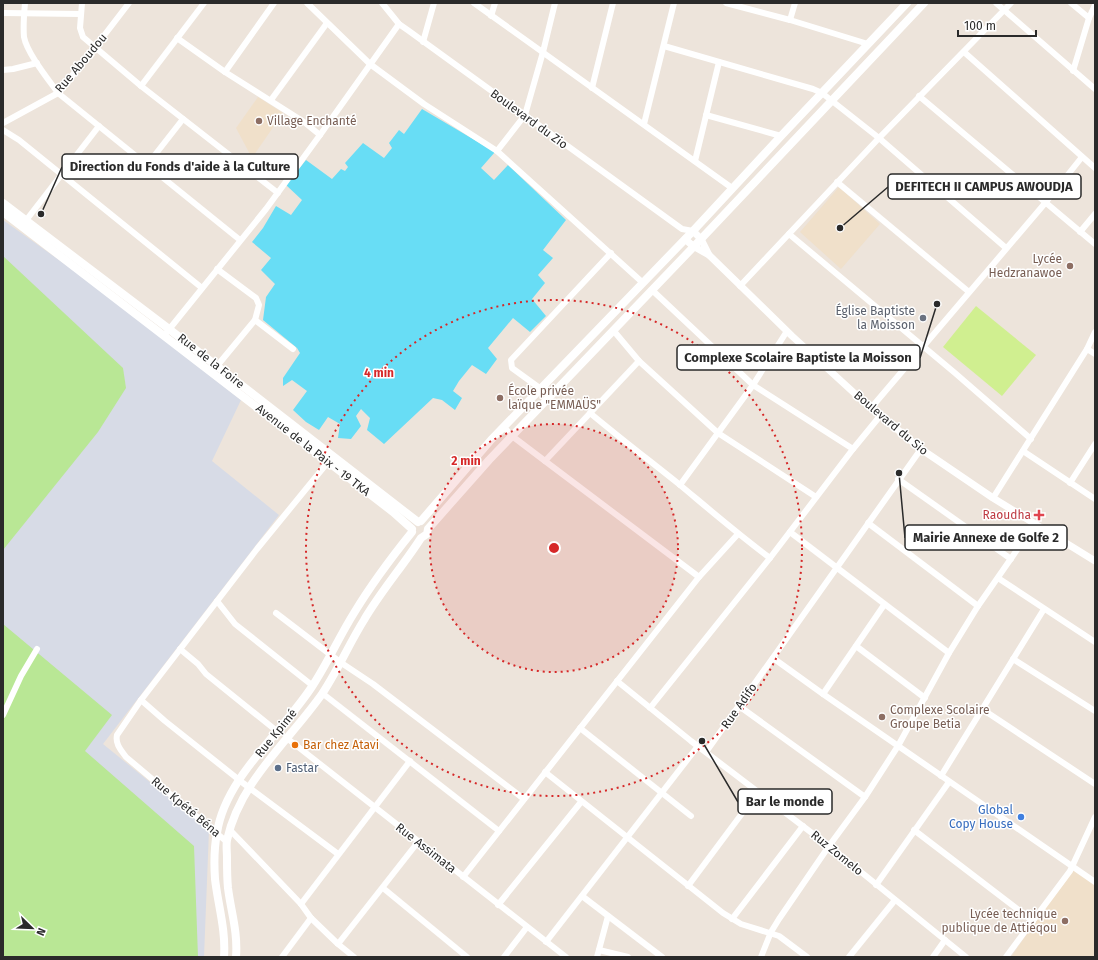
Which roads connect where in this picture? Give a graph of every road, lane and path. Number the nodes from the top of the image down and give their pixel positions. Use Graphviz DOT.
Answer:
graph roads {
  1 [pos="25,3"];
  2 [pos="82,3"];
  3 [pos="129,3"];
  4 [pos="194,3"];
  5 [pos="274,3"];
  6 [pos="307,3"];
  7 [pos="382,3"];
  8 [pos="434,3"];
  9 [pos="474,3"];
  10 [pos="495,3"];
  11 [pos="555,3"];
  12 [pos="613,3"];
  13 [pos="674,3"];
  14 [pos="726,3"];
  15 [pos="795,3"];
  16 [pos="907,3"];
  17 [pos="924,3"];
  18 [pos="996,3"];
  19 [pos="1011,3"];
  20 [pos="1071,3"];
  21 [pos="734,4"];
  22 [pos="202,5"];
  23 [pos="1095,5"];
  24 [pos="1004,10"];
  25 [pos="3,13"];
  26 [pos="24,14"];
  27 [pos="80,14"];
  28 [pos="491,16"];
  29 [pos="1089,18"];
  30 [pos="790,20"];
  31 [pos="327,23"];
  32 [pos="399,24"];
  33 [pos="177,38"];
  34 [pos="423,42"];
  35 [pos="868,44"];
  36 [pos="96,46"];
  37 [pos="664,46"];
  38 [pos="543,52"];
  39 [pos="964,52"];
  40 [pos="719,62"];
  41 [pos="37,63"];
  42 [pos="370,64"];
  43 [pos="3,70"];
  44 [pos="1073,70"];
  45 [pos="225,72"];
  46 [pos="141,86"];
  47 [pos="592,88"];
  48 [pos="1095,89"];
  49 [pos="58,93"];
  50 [pos="822,93"];
  51 [pos="919,96"];
  52 [pos="271,100"];
  53 [pos="832,100"];
  54 [pos="706,115"];
  55 [pos="525,116"];
  56 [pos="183,119"];
  57 [pos="3,123"];
  58 [pos="644,124"];
  59 [pos="99,126"];
  60 [pos="3,130"];
  61 [pos="320,135"];
  62 [pos="781,136"];
  63 [pos="879,138"];
  64 [pos="497,151"];
  65 [pos="1082,157"];
  66 [pos="695,161"];
  67 [pos="147,165"];
  68 [pos="1095,168"];
  69 [pos="61,174"];
  70 [pos="837,182"];
  71 [pos="732,188"];
  72 [pos="278,193"];
  73 [pos="1046,202"];
  74 [pos="3,203"];
  75 [pos="3,212"];
  76 [pos="1095,214"];
  77 [pos="24,223"];
  78 [pos="682,229"];
  79 [pos="693,231"];
  80 [pos="1080,232"];
  81 [pos="789,234"];
  82 [pos="685,239"];
  83 [pos="701,239"];
  84 [pos="240,240"];
  85 [pos="1095,244"];
  86 [pos="693,246"];
  87 [pos="1006,248"];
  88 [pos="611,253"];
  89 [pos="709,255"];
  90 [pos="217,269"];
  91 [pos="642,282"];
  92 [pos="740,286"];
  93 [pos="202,288"];
  94 [pos="652,290"];
  95 [pos="969,292"];
  96 [pos="255,320"];
  97 [pos="613,330"];
  98 [pos="787,331"];
  99 [pos="167,332"];
  100 [pos="1095,332"];
  101 [pos="923,346"];
  102 [pos="293,349"];
  103 [pos="1087,349"];
  104 [pos="1095,354"];
  105 [pos="639,360"];
  106 [pos="217,366"];
  107 [pos="753,385"];
  108 [pos="541,388"];
  109 [pos="871,408"];
  110 [pos="590,413"];
  111 [pos="880,416"];
  112 [pos="504,427"];
  113 [pos="718,433"];
  114 [pos="512,436"];
  115 [pos="1031,439"];
  116 [pos="1095,444"];
  117 [pos="853,449"];
  118 [pos="921,449"];
  119 [pos="1023,451"];
  120 [pos="545,461"];
  121 [pos="328,462"];
  122 [pos="898,479"];
  123 [pos="1070,483"];
  124 [pos="680,485"];
  125 [pos="816,497"];
  126 [pos="993,498"];
  127 [pos="1095,499"];
  128 [pos="419,522"];
  129 [pos="868,523"];
  130 [pos="1035,524"];
  131 [pos="428,529"];
  132 [pos="412,530"];
  133 [pos="790,532"];
  134 [pos="738,534"];
  135 [pos="421,538"];
  136 [pos="770,558"];
  137 [pos="1010,559"];
  138 [pos="1095,562"];
  139 [pos="837,567"];
  140 [pos="699,577"];
  141 [pos="998,578"];
  142 [pos="216,601"];
  143 [pos="884,605"];
  144 [pos="978,606"];
  145 [pos="1044,609"];
  146 [pos="276,613"];
  147 [pos="1095,642"];
  148 [pos="856,646"];
  149 [pos="37,649"];
  150 [pos="180,649"];
  151 [pos="950,653"];
  152 [pos="331,656"];
  153 [pos="773,658"];
  154 [pos="1013,659"];
  155 [pos="340,662"];
  156 [pos="617,681"];
  157 [pos="313,686"];
  158 [pos="322,693"];
  159 [pos="823,694"];
  160 [pos="925,698"];
  161 [pos="141,700"];
  162 [pos="739,706"];
  163 [pos="650,708"];
  164 [pos="982,709"];
  165 [pos="1095,711"];
  166 [pos="3,715"];
  167 [pos="580,728"];
  168 [pos="278,732"];
  169 [pos="288,738"];
  170 [pos="698,746"];
  171 [pos="898,746"];
  172 [pos="706,752"];
  173 [pos="410,761"];
  174 [pos="545,772"];
  175 [pos="941,776"];
  176 [pos="239,780"];
  177 [pos="949,782"];
  178 [pos="1095,784"];
  179 [pos="248,787"];
  180 [pos="758,792"];
  181 [pos="662,793"];
  182 [pos="865,797"];
  183 [pos="524,799"];
  184 [pos="581,802"];
  185 [pos="374,808"];
  186 [pos="690,816"];
  187 [pos="1095,816"];
  188 [pos="1094,825"];
  189 [pos="802,826"];
  190 [pos="230,830"];
  191 [pos="914,830"];
  192 [pos="499,831"];
  193 [pos="217,833"];
  194 [pos="628,838"];
  195 [pos="227,842"];
  196 [pos="418,842"];
  197 [pos="829,846"];
  198 [pos="338,854"];
  199 [pos="1073,866"];
  200 [pos="463,877"];
  201 [pos="1095,882"];
  202 [pos="876,885"];
  203 [pos="688,886"];
  204 [pos="383,888"];
  205 [pos="582,896"];
  206 [pos="895,900"];
  207 [pos="301,904"];
  208 [pos="498,905"];
  209 [pos="608,916"];
  210 [pos="311,918"];
  211 [pos="732,919"];
  212 [pos="1033,921"];
  213 [pos="527,928"];
  214 [pos="771,932"];
  215 [pos="945,940"];
  216 [pos="546,942"];
  217 [pos="338,944"];
  218 [pos="599,950"];
  219 [pos="224,957"];
  220 [pos="236,957"];
  221 [pos="282,957"];
  222 [pos="354,957"];
  223 [pos="467,957"];
  224 [pos="504,957"];
  225 [pos="566,957"];
  226 [pos="597,957"];
  227 [pos="628,957"];
  228 [pos="662,957"];
  229 [pos="761,957"];
  230 [pos="806,957"];
  231 [pos="849,957"];
  232 [pos="932,957"];
  233 [pos="966,957"];
  234 [pos="1006,957"];
  1 -- 26 [label="street"];
  2 -- 27 [label="street"];
  3 -- 36 [label="street, Rue Aboudou"];
  4 -- 22 [label="street"];
  5 -- 45 [label="street"];
  6 -- 31 [label="street"];
  7 -- 32 [label="street, Boulevard du Zio"];
  8 -- 34 [label="street"];
  9 -- 28 [label="street"];
  10 -- 28 [label="street"];
  11 -- 38 [label="street"];
  12 -- 47 [label="street"];
  13 -- 37 [label="street"];
  14 -- 21 [label="street"];
  15 -- 30 [label="street"];
  16 -- 35 [label="main road"];
  17 -- 53 [label="main road"];
  18 -- 24 [label="street"];
  19 -- 24 [label="street"];
  20 -- 29 [label="street"];
  21 -- 30 [label="street"];
  22 -- 33 [label="street"];
  23 -- 29 [label="street"];
  24 -- 39 [label="street"];
  24 -- 44 [label="street"];
  25 -- 26 [label="street"];
  26 -- 27 [label="street"];
  26 -- 41 [label="street"];
  27 -- 36 [label="street"];
  28 -- 38 [label="street"];
  29 -- 44 [label="street"];
  30 -- 35 [label="street"];
  31 -- 42 [label="street"];
  31 -- 52 [label="street"];
  32 -- 34 [label="street, Boulevard du Zio"];
  32 -- 42 [label="street"];
  33 -- 45 [label="street"];
  33 -- 46 [label="street"];
  34 -- 55 [label="street, Boulevard du Zio"];
  35 -- 50 [label="main road"];
  36 -- 46 [label="street"];
  36 -- 49 [label="street, Rue Aboudou"];
  37 -- 40 [label="street"];
  37 -- 58 [label="street"];
  38 -- 47 [label="street"];
  38 -- 55 [label="street"];
  39 -- 51 [label="street"];
  39 -- 65 [label="street"];
  40 -- 50 [label="street"];
  40 -- 54 [label="street"];
  41 -- 43 [label="street"];
  41 -- 49 [label="street"];
  42 -- 61 [label="street"];
  42 -- 64 [label="street"];
  44 -- 48 [label="street"];
  45 -- 52 [label="street"];
  46 -- 56 [label="street"];
  47 -- 58 [label="street"];
  49 -- 57 [label="street, Rue Aboudou"];
  49 -- 59 [label="street"];
  50 -- 53 [label="street"];
  50 -- 62 [label="main road"];
  51 -- 63 [label="street"];
  51 -- 73 [label="street"];
  52 -- 61 [label="street"];
  53 -- 63 [label="street"];
  53 -- 83 [label="main road"];
  54 -- 62 [label="street"];
  54 -- 66 [label="street"];
  55 -- 64 [label="street"];
  55 -- 78 [label="street, Boulevard du Zio"];
  56 -- 67 [label="street"];
  56 -- 72 [label="street"];
  58 -- 66 [label="street"];
  59 -- 67 [label="street"];
  59 -- 69 [label="street"];
  60 -- 69 [label="street"];
  61 -- 72 [label="street"];
  62 -- 71 [label="main road"];
  63 -- 70 [label="street"];
  63 -- 87 [label="street"];
  64 -- 88 [label="street"];
  65 -- 68 [label="street"];
  65 -- 73 [label="street"];
  66 -- 71 [label="street"];
  67 -- 84 [label="street"];
  69 -- 77 [label="street"];
  69 -- 93 [label="street"];
  70 -- 81 [label="street"];
  70 -- 95 [label="street"];
  71 -- 79 [label="main road"];
  72 -- 84 [label="street"];
  73 -- 80 [label="street"];
  73 -- 87 [label="street"];
  74 -- 77 [label="main road, Rue de la Foire"];
  75 -- 77 [label="main road"];
  76 -- 80 [label="street"];
  77 -- 99 [label="main road, Rue de la Foire"];
  78 -- 79 [label="street, Boulevard du Zio"];
  78 -- 82 [label="street"];
  79 -- 82 [label="main road"];
  79 -- 83 [label="street, Boulevard du Sio"];
  80 -- 85 [label="street"];
  81 -- 92 [label="street"];
  81 -- 101 [label="street"];
  82 -- 86 [label="street, Boulevard du Sio"];
  82 -- 91 [label="main road"];
  83 -- 86 [label="main road"];
  83 -- 89 [label="street, Boulevard du Sio"];
  84 -- 90 [label="street"];
  86 -- 89 [label="street, Boulevard du Sio"];
  86 -- 94 [label="main road"];
  87 -- 95 [label="street"];
  88 -- 91 [label="street"];
  88 -- 108 [label="street"];
  89 -- 92 [label="street, Boulevard du Sio"];
  90 -- 93 [label="street"];
  90 -- 96 [label="street"];
  91 -- 108 [label="main road"];
  92 -- 98 [label="street, Boulevard du Sio"];
  93 -- 99 [label="street"];
  94 -- 97 [label="main road"];
  94 -- 107 [label="street"];
  95 -- 101 [label="street"];
  96 -- 102 [label="street"];
  96 -- 106 [label="street"];
  97 -- 105 [label="street"];
  97 -- 114 [label="main road"];
  98 -- 107 [label="street"];
  98 -- 109 [label="street, Boulevard du Sio"];
  99 -- 106 [label="main road, Rue de la Foire"];
  99 -- 121 [label="main road, Avenue de la Paix - 19 TKA"];
  100 -- 103 [label="street"];
  101 -- 109 [label="street"];
  101 -- 115 [label="street"];
  103 -- 104 [label="street"];
  103 -- 115 [label="street"];
  105 -- 110 [label="street"];
  105 -- 113 [label="street"];
  106 -- 128 [label="main road, Rue de la Foire"];
  107 -- 113 [label="street"];
  107 -- 117 [label="street"];
  108 -- 112 [label="main road"];
  109 -- 111 [label="street, Boulevard du Sio"];
  110 -- 120 [label="street"];
  110 -- 124 [label="street"];
  111 -- 117 [label="street"];
  111 -- 118 [label="street, Boulevard du Sio"];
  112 -- 114 [label="street"];
  112 -- 128 [label="main road"];
  113 -- 124 [label="street"];
  113 -- 125 [label="street"];
  114 -- 120 [label="street"];
  114 -- 131 [label="main road"];
  115 -- 119 [label="street"];
  116 -- 123 [label="street"];
  117 -- 125 [label="street"];
  118 -- 122 [label="street, Rue Adifo"];
  118 -- 126 [label="street, Boulevard du Sio"];
  119 -- 123 [label="street"];
  119 -- 126 [label="street"];
  120 -- 140 [label="street"];
  121 -- 132 [label="main road, Avenue de la Paix - 19 TKA"];
  121 -- 142 [label="street"];
  122 -- 129 [label="street, Rue Adifo"];
  122 -- 137 [label="street"];
  123 -- 127 [label="street"];
  124 -- 134 [label="street"];
  125 -- 133 [label="street"];
  126 -- 130 [label="street, Boulevard du Sio"];
  128 -- 131 [label="main road"];
  128 -- 132 [label="main road"];
  129 -- 139 [label="street, Rue Adifo"];
  129 -- 144 [label="street"];
  130 -- 137 [label="street"];
  130 -- 138 [label="street, Boulevard du Sio"];
  131 -- 135 [label="main road"];
  132 -- 135 [label="main road"];
  132 -- 152 [label="main road, Rue Kpimé"];
  133 -- 136 [label="street"];
  133 -- 139 [label="street"];
  134 -- 136 [label="street"];
  134 -- 140 [label="street"];
  135 -- 155 [label="main road"];
  136 -- 163 [label="street"];
  137 -- 141 [label="street"];
  139 -- 143 [label="street"];
  139 -- 153 [label="street, Rue Adifo"];
  140 -- 156 [label="street"];
  141 -- 144 [label="street"];
  141 -- 145 [label="street"];
  142 -- 150 [label="street"];
  142 -- 157 [label="street"];
  143 -- 148 [label="street"];
  143 -- 151 [label="street"];
  144 -- 151 [label="street"];
  145 -- 147 [label="street"];
  145 -- 154 [label="street"];
  146 -- 152 [label="street"];
  148 -- 159 [label="street"];
  148 -- 160 [label="street"];
  149 -- 166 [label="street"];
  150 -- 161 [label="street"];
  150 -- 168 [label="street"];
  151 -- 160 [label="street"];
  152 -- 155 [label="street"];
  152 -- 157 [label="main road, Rue Kpimé"];
  153 -- 159 [label="street"];
  153 -- 162 [label="street, Rue Adifo"];
  154 -- 164 [label="street"];
  154 -- 165 [label="street"];
  155 -- 158 [label="main road"];
  155 -- 183 [label="street"];
  156 -- 163 [label="street"];
  156 -- 167 [label="street"];
  157 -- 168 [label="main road, Rue Kpimé"];
  158 -- 169 [label="main road"];
  158 -- 173 [label="street"];
  159 -- 171 [label="street"];
  160 -- 171 [label="street"];
  161 -- 176 [label="street"];
  161 -- 193 [label="street, Rue Kpété Béna"];
  162 -- 172 [label="street, Rue Adifo"];
  162 -- 182 [label="street"];
  163 -- 170 [label="street"];
  164 -- 175 [label="street"];
  164 -- 178 [label="street"];
  167 -- 174 [label="street"];
  167 -- 181 [label="street"];
  168 -- 176 [label="main road, Rue Kpimé"];
  169 -- 179 [label="main road"];
  169 -- 185 [label="street, Rue Assimata"];
  170 -- 172 [label="street"];
  170 -- 181 [label="street"];
  171 -- 175 [label="street"];
  171 -- 182 [label="street"];
  172 -- 180 [label="street, Ruz Zomelo"];
  173 -- 185 [label="street"];
  173 -- 192 [label="street"];
  174 -- 183 [label="street"];
  174 -- 184 [label="street"];
  175 -- 177 [label="street"];
  176 -- 179 [label="street"];
  176 -- 193 [label="main road, Rue Kpimé"];
  177 -- 191 [label="street"];
  177 -- 199 [label="street"];
  179 -- 190 [label="main road"];
  179 -- 198 [label="street"];
  180 -- 189 [label="street, Ruz Zomelo"];
  180 -- 203 [label="street"];
  181 -- 186 [label="street"];
  181 -- 194 [label="street"];
  182 -- 197 [label="street"];
  183 -- 192 [label="street"];
  184 -- 194 [label="street"];
  184 -- 208 [label="street"];
  185 -- 196 [label="street, Rue Assimata"];
  185 -- 198 [label="street"];
  187 -- 188 [label="street"];
  188 -- 199 [label="street"];
  189 -- 197 [label="street, Ruz Zomelo"];
  189 -- 211 [label="street"];
  190 -- 195 [label="main road"];
  190 -- 207 [label="street"];
  191 -- 202 [label="street"];
  191 -- 212 [label="street"];
  192 -- 200 [label="street"];
  193 -- 195 [label="street, Rue Kpété Béna"];
  193 -- 219 [label="main road, Rue Kpimé"];
  194 -- 203 [label="street"];
  194 -- 205 [label="street"];
  195 -- 220 [label="main road, Rue Kpété Béna"];
  196 -- 200 [label="street, Rue Assimata"];
  196 -- 204 [label="street"];
  197 -- 202 [label="street, Ruz Zomelo"];
  197 -- 214 [label="street"];
  198 -- 207 [label="street"];
  199 -- 201 [label="street"];
  199 -- 212 [label="street"];
  200 -- 208 [label="street, Rue Assimata"];
  202 -- 206 [label="street, Ruz Zomelo"];
  203 -- 211 [label="street"];
  204 -- 217 [label="street"];
  204 -- 223 [label="street"];
  205 -- 209 [label="street"];
  205 -- 216 [label="street"];
  206 -- 215 [label="street, Ruz Zomelo"];
  206 -- 231 [label="street"];
  207 -- 210 [label="street"];
  208 -- 213 [label="street, Rue Assimata"];
  209 -- 218 [label="street"];
  209 -- 228 [label="street"];
  210 -- 217 [label="street"];
  210 -- 221 [label="street"];
  211 -- 214 [label="street"];
  212 -- 234 [label="street"];
  213 -- 216 [label="street, Rue Assimata"];
  213 -- 224 [label="street"];
  214 -- 229 [label="street"];
  214 -- 230 [label="street"];
  215 -- 232 [label="street"];
  215 -- 233 [label="street, Ruz Zomelo"];
  216 -- 225 [label="street, Rue Assimata"];
  217 -- 222 [label="street"];
  218 -- 226 [label="street"];
  218 -- 227 [label="street"];
}
